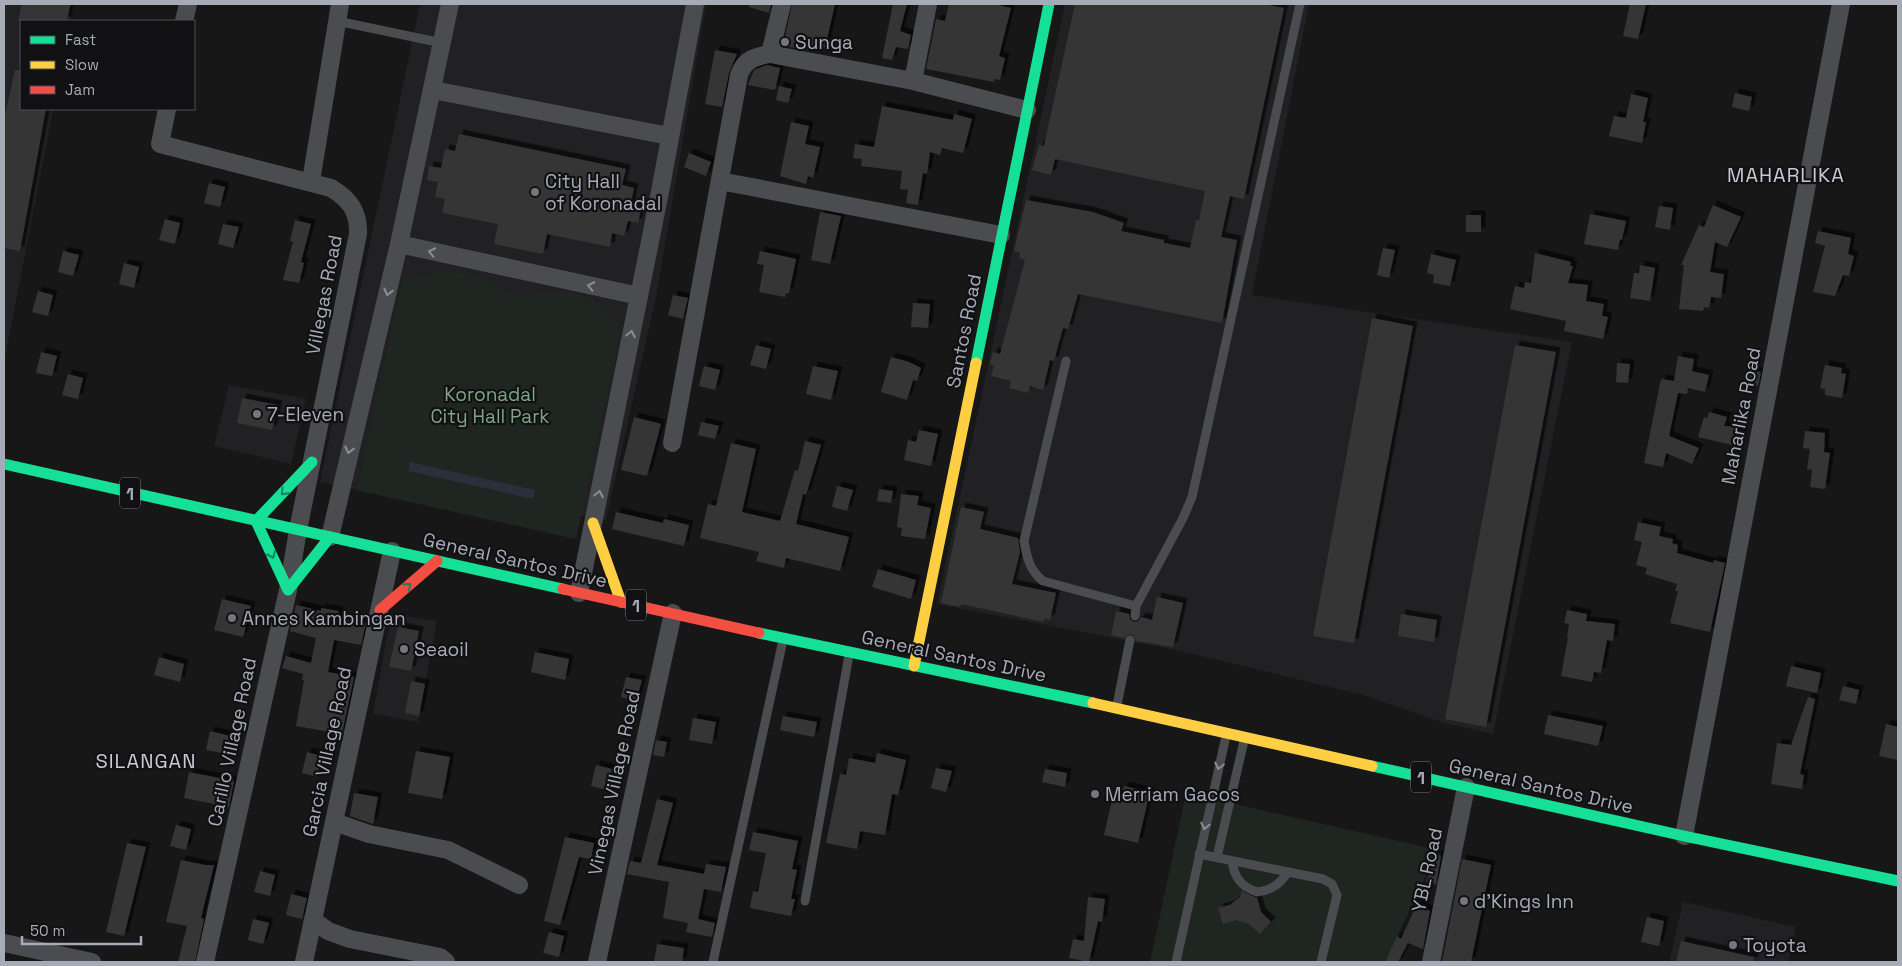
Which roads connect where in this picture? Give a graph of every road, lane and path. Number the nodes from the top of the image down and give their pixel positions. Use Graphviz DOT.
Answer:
graph roads {
  1 [pos="188,4"];
  2 [pos="450,4"];
  3 [pos="695,4"];
  4 [pos="782,4"];
  5 [pos="928,4"];
  6 [pos="1048,4"];
  7 [pos="1300,4"];
  8 [pos="1841,4"];
  9 [pos="339,12"];
  10 [pos="184,20"];
  11 [pos="442,43"];
  12 [pos="770,54"];
  13 [pos="913,81"];
  14 [pos="433,90"];
  15 [pos="167,110"];
  16 [pos="1027,110"];
  17 [pos="669,136"];
  18 [pos="311,181"];
  19 [pos="720,181"];
  20 [pos="1001,235"];
  21 [pos="399,244"];
  22 [pos="639,296"];
  23 [pos="1066,361"];
  24 [pos="672,442"];
  25 [pos="312,462"];
  26 [pos="4,464"];
  27 [pos="256,521"];
  28 [pos="593,523"];
  29 [pos="298,530"];
  30 [pos="330,537"];
  31 [pos="392,551"];
  32 [pos="437,561"];
  33 [pos="288,590"];
  34 [pos="579,593"];
  35 [pos="622,602"];
  36 [pos="1136,606"];
  37 [pos="380,610"];
  38 [pos="672,613"];
  39 [pos="1135,616"];
  40 [pos="783,638"];
  41 [pos="1130,640"];
  42 [pos="849,652"];
  43 [pos="914,666"];
  44 [pos="1117,708"];
  45 [pos="1227,734"];
  46 [pos="1245,738"];
  47 [pos="1466,787"];
  48 [pos="334,822"];
  49 [pos="1684,836"];
  50 [pos="1199,854"];
  51 [pos="1217,857"];
  52 [pos="1232,861"];
  53 [pos="1288,872"];
  54 [pos="1898,881"];
  55 [pos="519,885"];
  56 [pos="805,901"];
  57 [pos="313,920"];
  58 [pos="4,943"];
  59 [pos="92,962"];
  60 [pos="205,962"];
  61 [pos="304,962"];
  62 [pos="446,962"];
  63 [pos="597,962"];
  64 [pos="713,962"];
  65 [pos="1176,962"];
  66 [pos="1321,962"];
  67 [pos="1431,962"];
  1 -- 10 [label="street"];
  2 -- 11 [label="street"];
  3 -- 17 [label="street"];
  4 -- 12 [label="street"];
  5 -- 13 [label="street"];
  6 -- 16 [label="main road, Santos Road"];
  7 -- 36 [label="lane"];
  8 -- 49 [label="street, Maharlika Road"];
  9 -- 11 [label="lane"];
  9 -- 18 [label="street"];
  11 -- 14 [label="street"];
  12 -- 13 [label="street"];
  12 -- 19 [label="street"];
  13 -- 16 [label="street"];
  14 -- 17 [label="street"];
  14 -- 21 [label="street"];
  15 -- 18 [label="street, Villegas Road"];
  16 -- 20 [label="main road, Santos Road"];
  17 -- 22 [label="street"];
  18 -- 25 [label="street, Villegas Road"];
  19 -- 20 [label="street"];
  19 -- 24 [label="street"];
  20 -- 43 [label="main road, Santos Road"];
  22 -- 21 [label="street, one-way"];
  21 -- 30 [label="street, one-way"];
  28 -- 22 [label="street, one-way"];
  23 -- 36 [label="lane"];
  25 -- 27 [label="main road, one-way"];
  25 -- 29 [label="street, Villegas Road"];
  26 -- 27 [label="main road, General Santos Drive / 1"];
  27 -- 29 [label="main road, General Santos Drive / 1"];
  27 -- 33 [label="main road, one-way"];
  28 -- 34 [label="street"];
  28 -- 35 [label="main road"];
  29 -- 30 [label="main road, General Santos Drive / 1"];
  29 -- 33 [label="street, Carillo Village Road"];
  30 -- 31 [label="main road, General Santos Drive / 1"];
  30 -- 33 [label="main road"];
  31 -- 32 [label="main road, General Santos Drive / 1"];
  31 -- 37 [label="street, Garcia Village Road"];
  32 -- 34 [label="main road, General Santos Drive / 1"];
  37 -- 32 [label="main road, one-way"];
  33 -- 60 [label="street, Carillo Village Road"];
  34 -- 35 [label="main road, General Santos Drive / 1"];
  35 -- 38 [label="main road, General Santos Drive / 1"];
  36 -- 39 [label="lane"];
  37 -- 48 [label="street, Garcia Village Road"];
  38 -- 40 [label="main road, General Santos Drive / 1"];
  38 -- 63 [label="street, Vinegas Village Road"];
  40 -- 42 [label="main road, General Santos Drive / 1"];
  40 -- 64 [label="lane"];
  41 -- 44 [label="lane"];
  42 -- 43 [label="main road, General Santos Drive / 1"];
  42 -- 56 [label="lane"];
  43 -- 44 [label="main road, General Santos Drive / 1"];
  44 -- 45 [label="main road, General Santos Drive / 1"];
  45 -- 46 [label="main road, General Santos Drive / 1"];
  45 -- 50 [label="lane, one-way"];
  46 -- 47 [label="main road, General Santos Drive / 1"];
  46 -- 51 [label="lane"];
  47 -- 49 [label="main road, General Santos Drive / 1"];
  47 -- 67 [label="street, YBL Road"];
  48 -- 55 [label="street"];
  48 -- 57 [label="street, Garcia Village Road"];
  49 -- 54 [label="main road, General Santos Drive / 1"];
  50 -- 51 [label="lane"];
  50 -- 65 [label="lane"];
  51 -- 52 [label="lane"];
  52 -- 53 [label="lane"];
  52 -- 53 [label="lane"];
  53 -- 66 [label="lane"];
  57 -- 61 [label="street, Garcia Village Road"];
  57 -- 62 [label="street"];
  58 -- 59 [label="street"];
}
